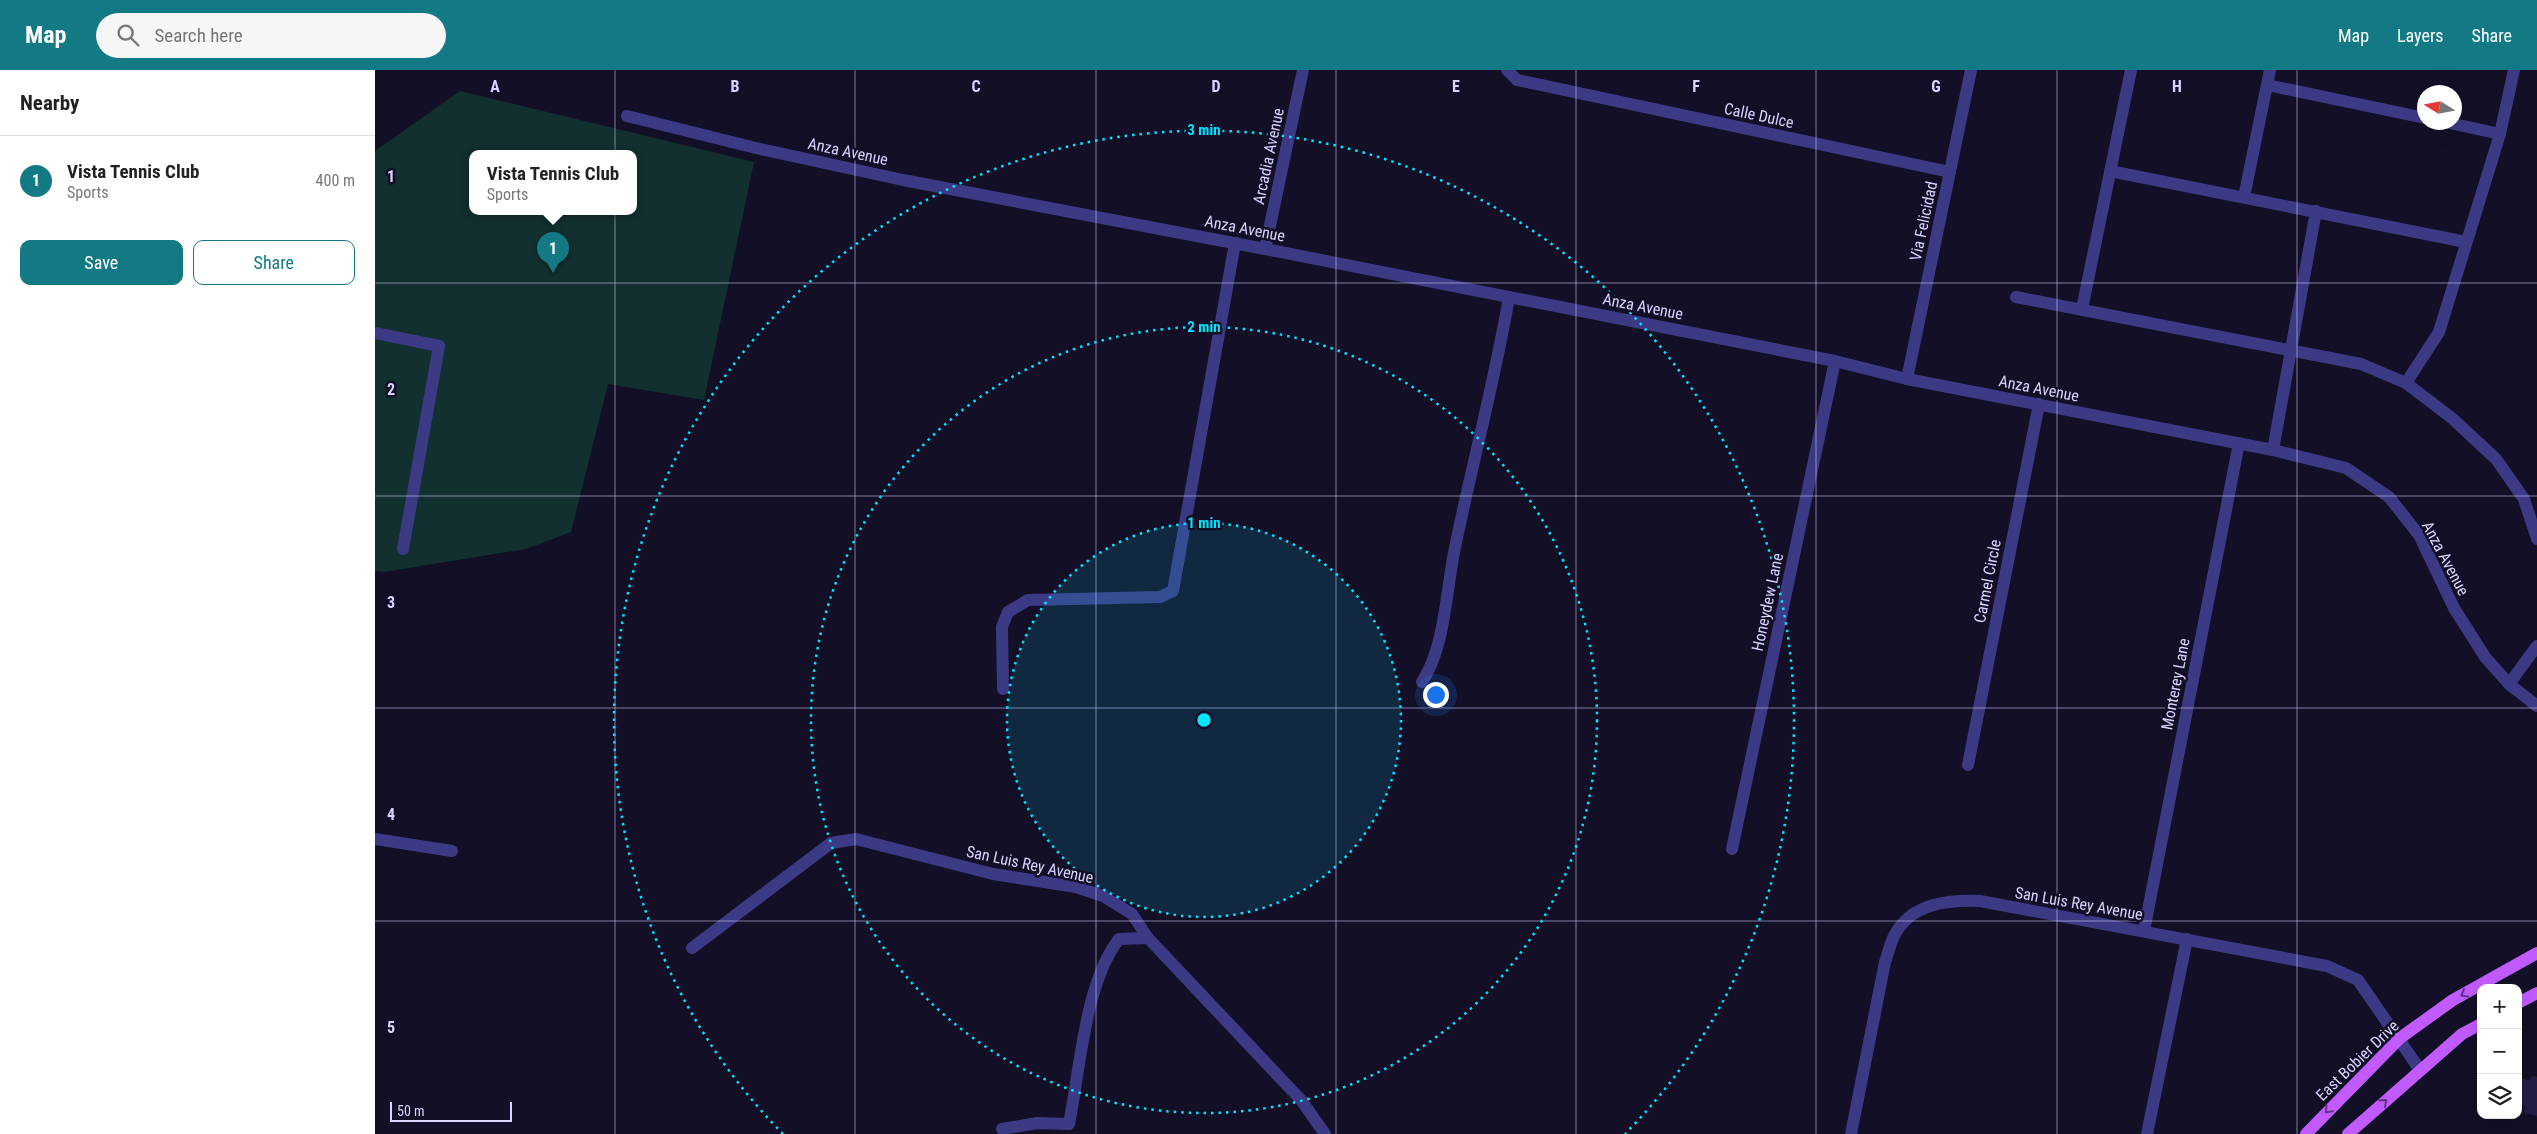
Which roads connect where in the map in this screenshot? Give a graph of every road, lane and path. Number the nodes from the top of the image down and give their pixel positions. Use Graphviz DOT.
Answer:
graph roads {
  1 [pos="1303,70"];
  2 [pos="1507,70"];
  3 [pos="1971,70"];
  4 [pos="2131,70"];
  5 [pos="2270,70"];
  6 [pos="2514,70"];
  7 [pos="2267,85"];
  8 [pos="627,116"];
  9 [pos="2417,116"];
  10 [pos="2462,126"];
  11 [pos="2500,134"];
  12 [pos="2110,171"];
  13 [pos="1950,172"];
  14 [pos="2244,197"];
  15 [pos="2315,212"];
  16 [pos="2466,242"];
  17 [pos="1235,243"];
  18 [pos="1265,249"];
  19 [pos="1509,297"];
  20 [pos="2016,297"];
  21 [pos="2081,309"];
  22 [pos="375,333"];
  23 [pos="2291,350"];
  24 [pos="1835,361"];
  25 [pos="1907,379"];
  26 [pos="2406,383"];
  27 [pos="2039,404"];
  28 [pos="2239,443"];
  29 [pos="2273,450"];
  30 [pos="2537,539"];
  31 [pos="403,550"];
  32 [pos="2537,646"];
  33 [pos="1422,682"];
  34 [pos="2509,684"];
  35 [pos="1003,689"];
  36 [pos="2537,706"];
  37 [pos="1968,764"];
  38 [pos="375,839"];
  39 [pos="1732,849"];
  40 [pos="452,851"];
  41 [pos="2144,931"];
  42 [pos="1148,938"];
  43 [pos="2187,939"];
  44 [pos="692,948"];
  45 [pos="2537,953"];
  46 [pos="2537,993"];
  47 [pos="2522,1001"];
  48 [pos="2477,1026"];
  49 [pos="2400,1038"];
  50 [pos="2420,1070"];
  51 [pos="1002,1129"];
  52 [pos="1325,1134"];
  53 [pos="1851,1134"];
  54 [pos="2147,1134"];
  55 [pos="2306,1134"];
  56 [pos="2348,1134"];
  1 -- 18 [label="street, Arcadia Avenue"];
  2 -- 13 [label="street, Calle Dulce"];
  3 -- 13 [label="street, Via Felicidad"];
  4 -- 12 [label="street"];
  5 -- 7 [label="street"];
  6 -- 11 [label="street"];
  7 -- 9 [label="street"];
  7 -- 14 [label="street"];
  8 -- 17 [label="street, Anza Avenue"];
  10 -- 11 [label="street"];
  11 -- 16 [label="street"];
  12 -- 14 [label="street"];
  12 -- 21 [label="street"];
  13 -- 25 [label="street, Via Felicidad"];
  14 -- 15 [label="street"];
  15 -- 16 [label="street"];
  15 -- 23 [label="street"];
  16 -- 26 [label="street"];
  17 -- 18 [label="street, Anza Avenue"];
  17 -- 35 [label="street"];
  18 -- 19 [label="street, Anza Avenue"];
  19 -- 24 [label="street, Anza Avenue"];
  19 -- 33 [label="street"];
  20 -- 21 [label="street"];
  21 -- 23 [label="street"];
  22 -- 31 [label="street"];
  23 -- 26 [label="street"];
  23 -- 29 [label="street"];
  24 -- 25 [label="street, Anza Avenue"];
  24 -- 39 [label="street, Honeydew Lane"];
  25 -- 27 [label="street, Anza Avenue"];
  26 -- 30 [label="street"];
  27 -- 28 [label="street, Anza Avenue"];
  27 -- 37 [label="street, Carmel Circle"];
  28 -- 29 [label="street, Anza Avenue"];
  28 -- 41 [label="street, Monterey Lane"];
  29 -- 34 [label="street, Anza Avenue"];
  32 -- 34 [label="street"];
  34 -- 36 [label="street, Anza Avenue"];
  38 -- 40 [label="street"];
  41 -- 43 [label="street, San Luis Rey Avenue"];
  41 -- 53 [label="street, San Luis Rey Avenue"];
  42 -- 44 [label="street, San Luis Rey Avenue"];
  42 -- 51 [label="street"];
  42 -- 52 [label="street, San Luis Rey Avenue"];
  43 -- 49 [label="street, San Luis Rey Avenue"];
  43 -- 54 [label="street"];
  45 -- 49 [label="main road, East Bobier Drive, one-way"];
  46 -- 47 [label="main road"];
  48 -- 50 [label="main road"];
  49 -- 50 [label="street, San Luis Rey Avenue"];
  49 -- 55 [label="main road, East Bobier Drive, one-way"];
  56 -- 50 [label="main road, one-way"];
}
